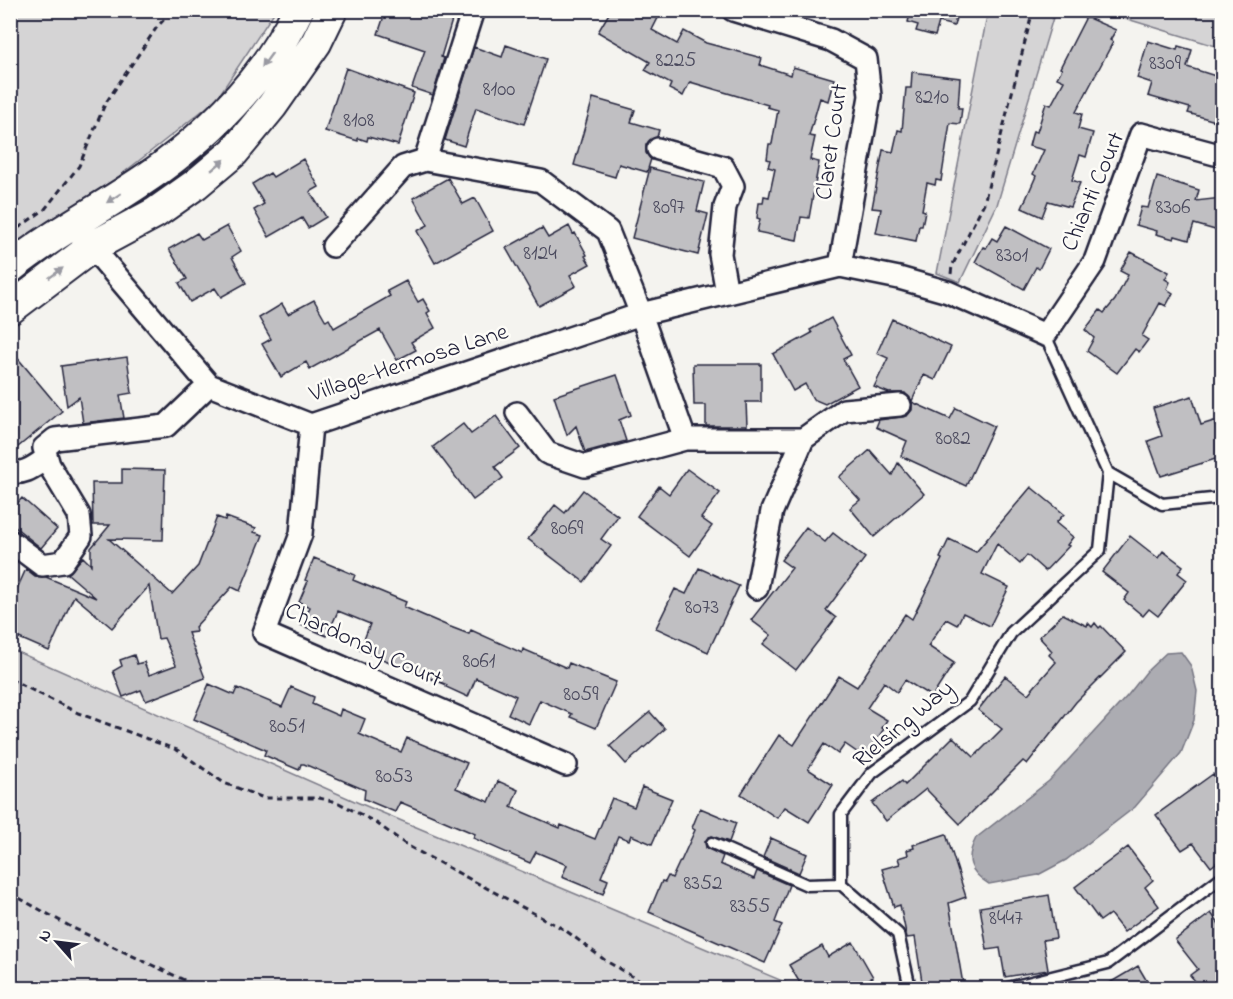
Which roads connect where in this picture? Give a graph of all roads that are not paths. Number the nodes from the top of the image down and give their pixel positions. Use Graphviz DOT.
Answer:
graph roads {
  1 [pos="298,10"];
  2 [pos="332,10"];
  3 [pos="473,10"];
  4 [pos="733,10"];
  5 [pos="658,149"];
  6 [pos="1222,154"];
  7 [pos="425,160"];
  8 [pos="68,228"];
  9 [pos="333,246"];
  10 [pos="92,247"];
  11 [pos="840,266"];
  12 [pos="10,268"];
  13 [pos="727,293"];
  14 [pos="10,309"];
  15 [pos="641,314"];
  16 [pos="1045,335"];
  17 [pos="209,385"];
  18 [pos="900,405"];
  19 [pos="517,413"];
  20 [pos="311,425"];
  21 [pos="685,439"];
  22 [pos="803,439"];
  23 [pos="47,458"];
  24 [pos="10,471"];
  25 [pos="1108,473"];
  26 [pos="1222,498"];
  27 [pos="10,541"];
  28 [pos="757,588"];
  29 [pos="566,765"];
  30 [pos="712,843"];
  31 [pos="1222,877"];
  32 [pos="841,884"];
  33 [pos="910,988"];
  34 [pos="1008,988"];
  1 -- 8 [label="street, one-way"];
  10 -- 2 [label="street, one-way"];
  3 -- 7 [label="street"];
  4 -- 11 [label="street, Claret Court"];
  5 -- 13 [label="street"];
  6 -- 16 [label="street, Chianti Court"];
  7 -- 9 [label="street"];
  7 -- 15 [label="street"];
  8 -- 10 [label="street, Village-Hermosa Lane"];
  8 -- 12 [label="street"];
  14 -- 10 [label="street, one-way"];
  10 -- 17 [label="street, Village-Hermosa Lane"];
  11 -- 13 [label="street, Village-Hermosa Lane"];
  11 -- 16 [label="street, Village-Hermosa Lane"];
  13 -- 15 [label="street, Village-Hermosa Lane"];
  15 -- 20 [label="street, Village-Hermosa Lane"];
  15 -- 21 [label="street"];
  16 -- 25 [label="lane"];
  17 -- 20 [label="street, Village-Hermosa Lane"];
  17 -- 23 [label="street"];
  18 -- 22 [label="street"];
  19 -- 21 [label="street"];
  20 -- 29 [label="street, Chardonay Court"];
  21 -- 22 [label="street"];
  22 -- 28 [label="street"];
  23 -- 24 [label="street"];
  23 -- 27 [label="street"];
  25 -- 26 [label="lane"];
  25 -- 32 [label="lane, Rielsing Way"];
  30 -- 32 [label="lane"];
  31 -- 34 [label="lane"];
  32 -- 33 [label="lane"];
}
